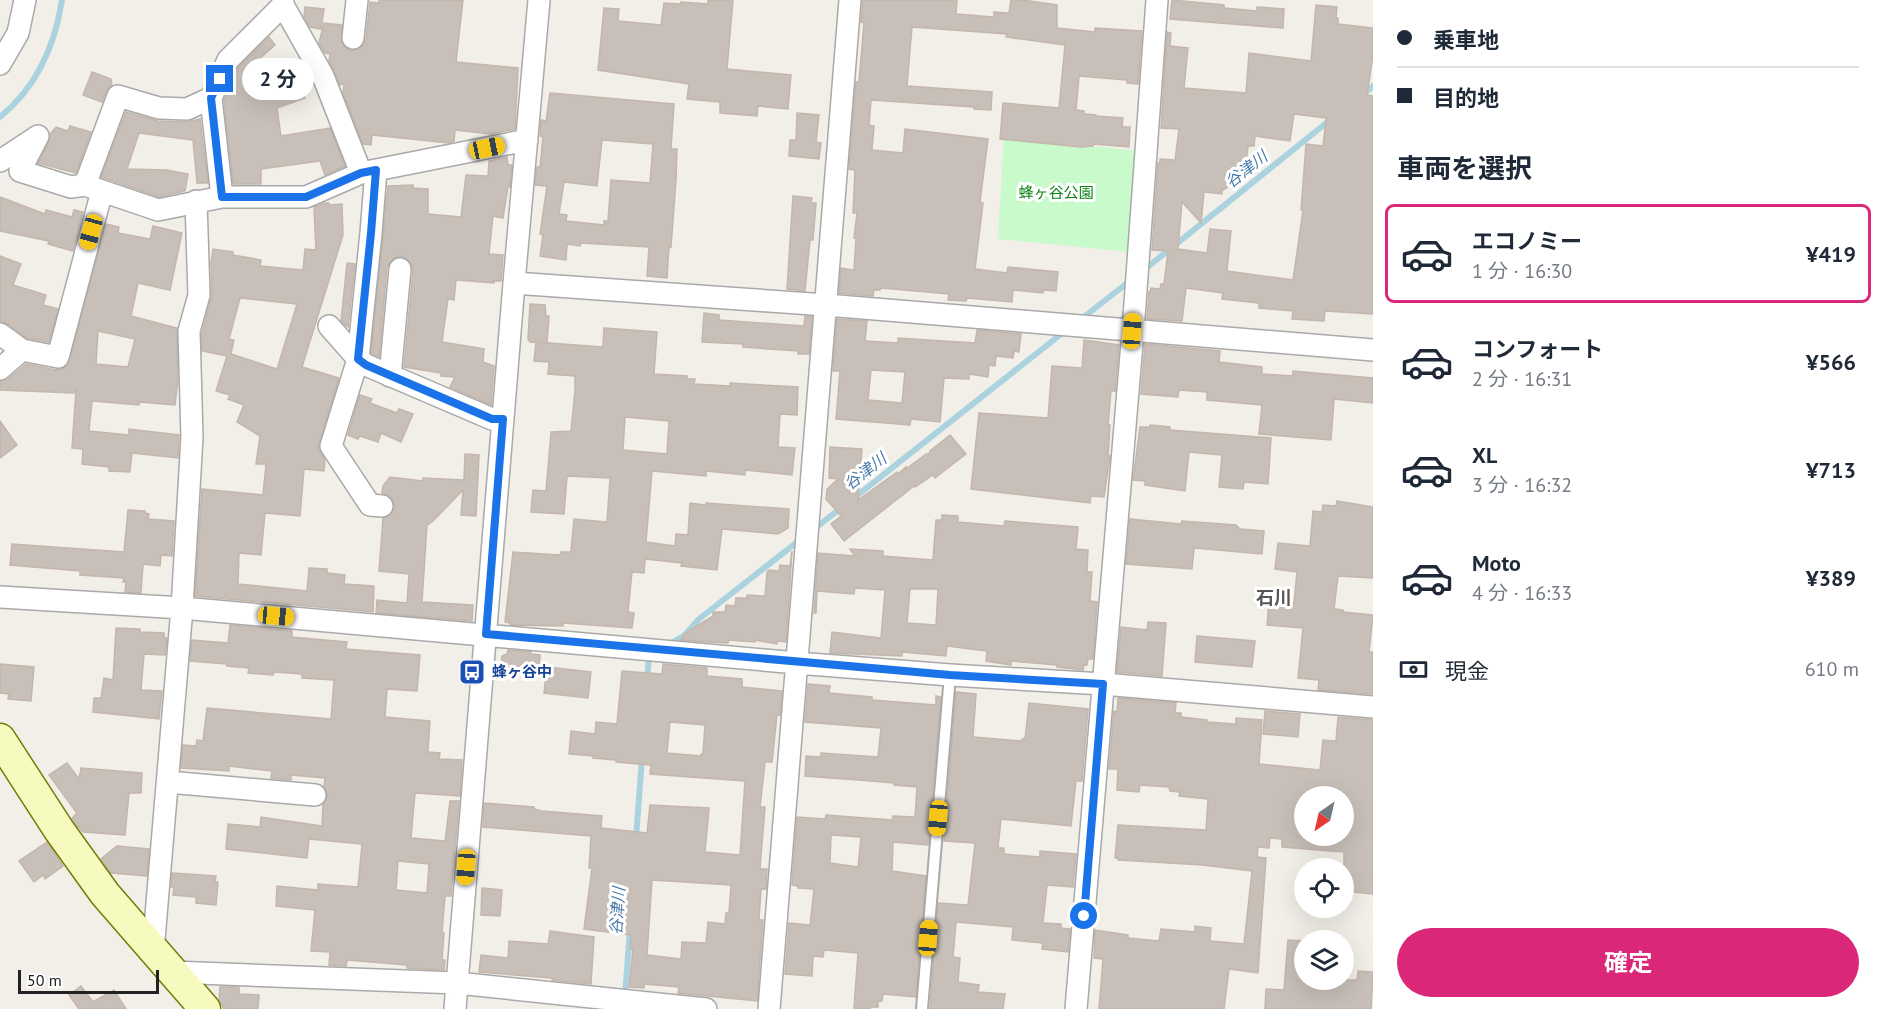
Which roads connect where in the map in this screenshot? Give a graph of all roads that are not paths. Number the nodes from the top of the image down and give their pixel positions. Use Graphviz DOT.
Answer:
graph roads {
  1 [pos="25,0"];
  2 [pos="357,0"];
  3 [pos="539,0"];
  4 [pos="850,0"];
  5 [pos="1157,0"];
  6 [pos="283,2"];
  7 [pos="353,38"];
  8 [pos="0,64"];
  9 [pos="211,98"];
  10 [pos="526,140"];
  11 [pos="0,161"];
  12 [pos="368,172"];
  13 [pos="94,188"];
  14 [pos="222,197"];
  15 [pos="196,201"];
  16 [pos="400,269"];
  17 [pos="514,283"];
  18 [pos="826,305"];
  19 [pos="329,326"];
  20 [pos="1132,331"];
  21 [pos="0,334"];
  22 [pos="22,350"];
  23 [pos="1373,350"];
  24 [pos="358,359"];
  25 [pos="0,369"];
  26 [pos="390,376"];
  27 [pos="503,419"];
  28 [pos="382,506"];
  29 [pos="0,597"];
  30 [pos="182,608"];
  31 [pos="486,634"];
  32 [pos="797,663"];
  33 [pos="950,675"];
  34 [pos="1103,684"];
  35 [pos="1373,707"];
  36 [pos="0,739"];
  37 [pos="168,782"];
  38 [pos="315,795"];
  39 [pos="153,951"];
  40 [pos="173,972"];
  41 [pos="457,983"];
  42 [pos="206,1009"];
  43 [pos="455,1009"];
  44 [pos="706,1009"];
  45 [pos="769,1009"];
  46 [pos="922,1009"];
  47 [pos="1076,1009"];
  1 -- 8 [label="street"];
  2 -- 7 [label="street"];
  3 -- 10 [label="street"];
  4 -- 18 [label="street"];
  5 -- 20 [label="street"];
  6 -- 9 [label="street"];
  6 -- 12 [label="street"];
  9 -- 13 [label="street"];
  9 -- 14 [label="street"];
  10 -- 12 [label="street"];
  10 -- 17 [label="street"];
  11 -- 13 [label="street"];
  12 -- 14 [label="street"];
  12 -- 24 [label="street"];
  13 -- 15 [label="street"];
  13 -- 22 [label="street"];
  14 -- 15 [label="street"];
  15 -- 30 [label="street"];
  16 -- 26 [label="street"];
  17 -- 18 [label="street"];
  17 -- 27 [label="street"];
  18 -- 20 [label="street"];
  18 -- 32 [label="street"];
  19 -- 24 [label="street"];
  20 -- 23 [label="street"];
  20 -- 34 [label="street"];
  21 -- 22 [label="street"];
  22 -- 25 [label="street"];
  24 -- 26 [label="street"];
  24 -- 28 [label="street"];
  26 -- 27 [label="street"];
  27 -- 31 [label="street"];
  29 -- 30 [label="street"];
  30 -- 31 [label="street"];
  30 -- 37 [label="street"];
  31 -- 32 [label="street"];
  31 -- 41 [label="street"];
  32 -- 33 [label="street"];
  32 -- 45 [label="street"];
  33 -- 34 [label="street"];
  33 -- 46 [label="lane"];
  34 -- 35 [label="street"];
  34 -- 47 [label="street"];
  36 -- 39 [label="street"];
  37 -- 38 [label="street"];
  37 -- 39 [label="street"];
  39 -- 40 [label="street"];
  40 -- 41 [label="street"];
  40 -- 42 [label="street"];
  41 -- 43 [label="street"];
  41 -- 44 [label="street"];
}
